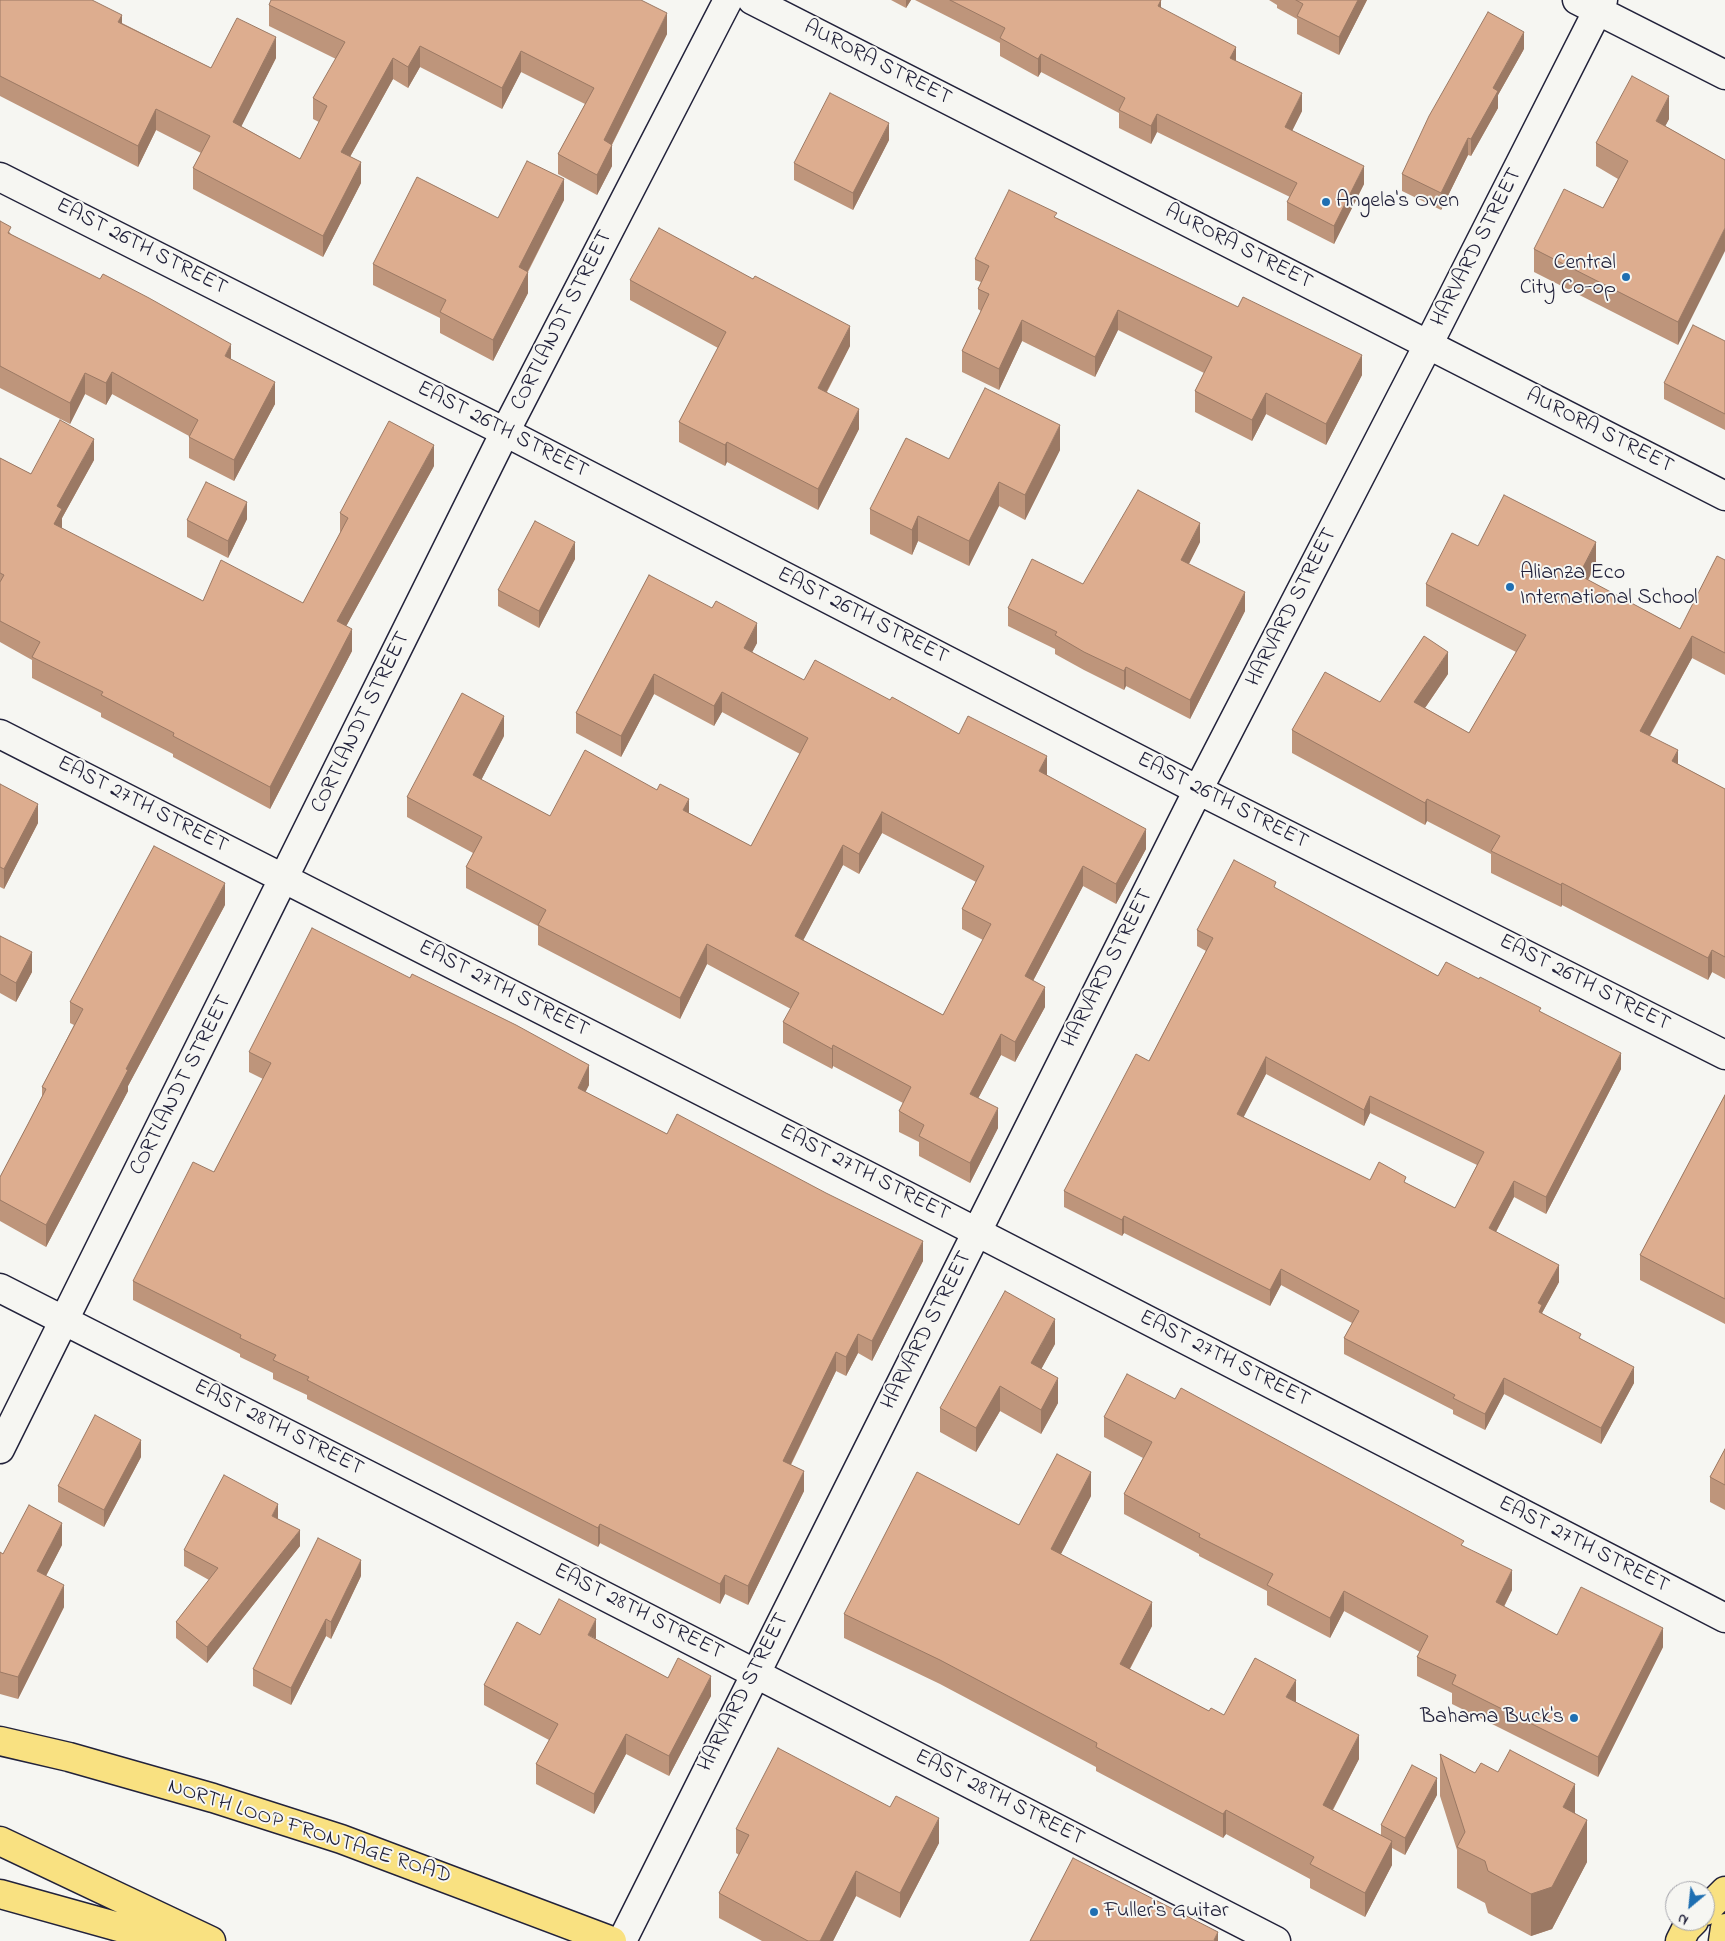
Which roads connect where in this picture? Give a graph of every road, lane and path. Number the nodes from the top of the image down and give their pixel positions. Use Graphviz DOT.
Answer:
graph roads {
  1 [pos="728,0"];
  2 [pos="752,0"];
  3 [pos="1593,4"];
  4 [pos="1725,75"];
  5 [pos="0,177"];
  6 [pos="1428,345"];
  7 [pos="506,432"];
  8 [pos="1725,496"];
  9 [pos="0,734"];
  10 [pos="1198,790"];
  11 [pos="285,879"];
  12 [pos="1725,1055"];
  13 [pos="978,1232"];
  14 [pos="0,1288"];
  15 [pos="65,1321"];
  16 [pos="0,1449"];
  17 [pos="1725,1618"];
  18 [pos="755,1673"];
  19 [pos="0,1741"];
  20 [pos="0,1841"];
  21 [pos="1725,1891"];
  22 [pos="0,1894"];
  23 [pos="1715,1901"];
  24 [pos="1725,1928"];
  25 [pos="169,1941"];
  26 [pos="211,1941"];
  27 [pos="612,1941"];
  28 [pos="622,1941"];
  29 [pos="1276,1941"];
  30 [pos="1723,1941"];
  1 -- 7 [label="street, CORTLANDT STREET"];
  2 -- 6 [label="street, AURORA STREET"];
  3 -- 4 [label="street"];
  3 -- 6 [label="street, HARVARD STREET"];
  5 -- 7 [label="street, EAST 26TH STREET"];
  6 -- 8 [label="street, AURORA STREET"];
  6 -- 10 [label="street, HARVARD STREET"];
  7 -- 10 [label="street, EAST 26TH STREET"];
  7 -- 11 [label="street, CORTLANDT STREET"];
  9 -- 11 [label="street, EAST 27TH STREET"];
  10 -- 12 [label="street, EAST 26TH STREET"];
  10 -- 13 [label="street, HARVARD STREET"];
  11 -- 13 [label="street, EAST 27TH STREET"];
  11 -- 15 [label="street, CORTLANDT STREET"];
  13 -- 17 [label="street, EAST 27TH STREET"];
  13 -- 18 [label="street, HARVARD STREET"];
  14 -- 15 [label="street, EAST 28TH STREET"];
  15 -- 16 [label="street, CORTLANDT STREET"];
  15 -- 18 [label="street, EAST 28TH STREET"];
  18 -- 28 [label="street, HARVARD STREET"];
  18 -- 29 [label="street, EAST 28TH STREET"];
  19 -- 27 [label="main road, NORTH LOOP FRONTAGE ROAD"];
  20 -- 26 [label="main road"];
  21 -- 23 [label="main road"];
  22 -- 25 [label="main road"];
  24 -- 30 [label="main road"];
}
